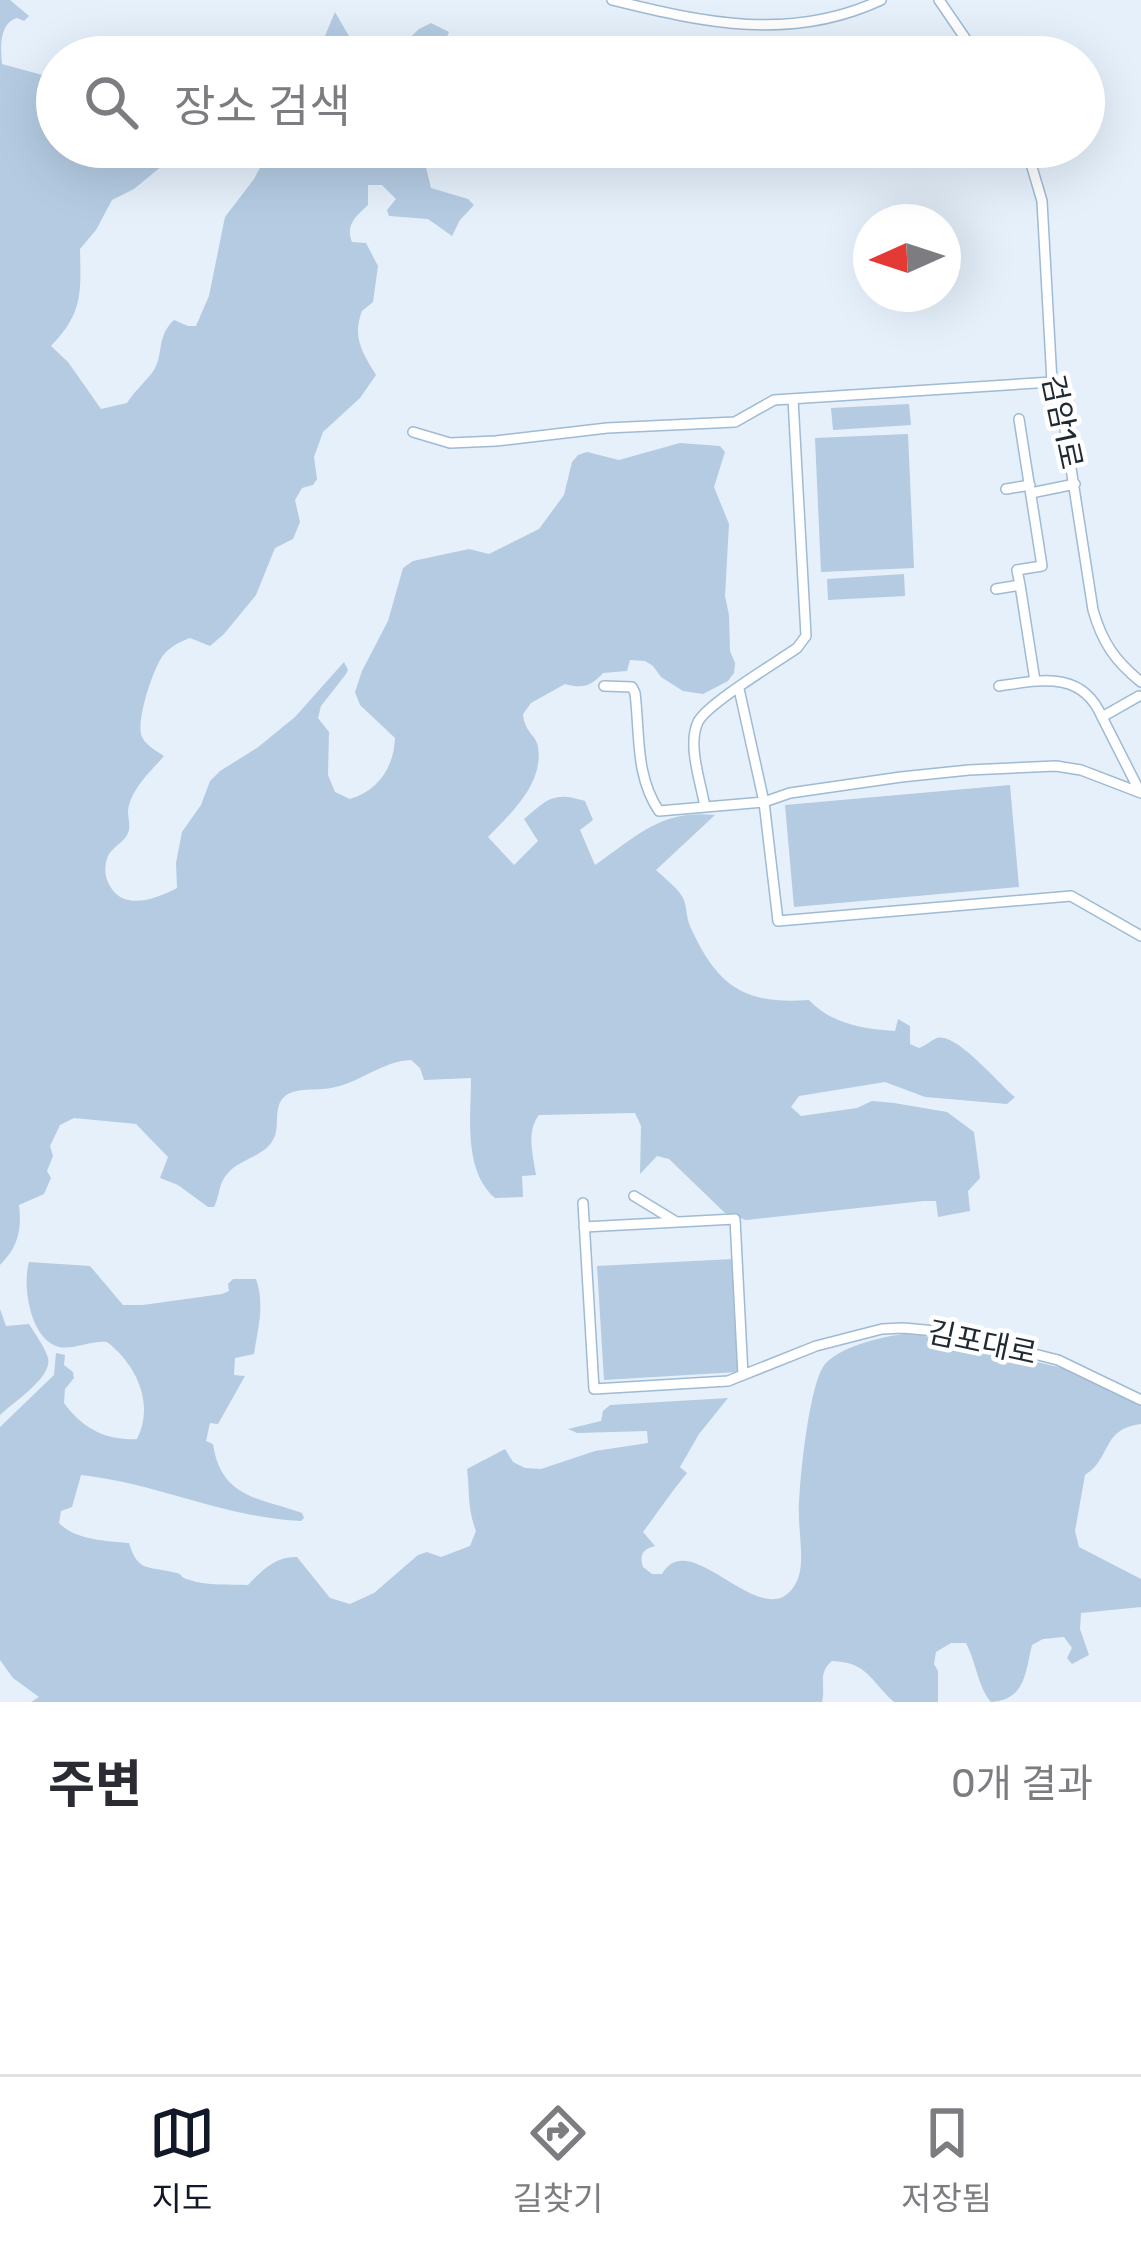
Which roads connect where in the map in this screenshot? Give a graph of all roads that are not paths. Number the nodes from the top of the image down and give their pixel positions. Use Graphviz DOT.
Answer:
graph roads {
  1 [pos="612,0"];
  2 [pos="881,0"];
  3 [pos="939,0"];
  4 [pos="964,36"];
  5 [pos="1032,168"];
  6 [pos="1052,382"];
  7 [pos="793,399"];
  8 [pos="1019,419"];
  9 [pos="413,432"];
  10 [pos="1075,484"];
  11 [pos="1006,489"];
  12 [pos="1030,489"];
  13 [pos="1020,586"];
  14 [pos="996,589"];
  15 [pos="1035,681"];
  16 [pos="1141,682"];
  17 [pos="604,686"];
  18 [pos="999,686"];
  19 [pos="739,689"];
  20 [pos="1139,697"];
  21 [pos="1102,717"];
  22 [pos="1141,792"];
  23 [pos="764,802"];
  24 [pos="704,806"];
  25 [pos="1141,936"];
  26 [pos="634,1196"];
  27 [pos="583,1204"];
  28 [pos="677,1222"];
  29 [pos="584,1227"];
  30 [pos="743,1375"];
  31 [pos="1141,1400"];
  1 -- 2 [label="street"];
  3 -- 4 [label="street"];
  5 -- 6 [label="street, 검암1로"];
  6 -- 7 [label="street"];
  6 -- 10 [label="street, 검암1로"];
  7 -- 9 [label="street"];
  7 -- 19 [label="street"];
  8 -- 12 [label="street"];
  10 -- 12 [label="street"];
  10 -- 16 [label="street, 검암1로"];
  11 -- 12 [label="street"];
  12 -- 13 [label="street"];
  13 -- 14 [label="street"];
  13 -- 15 [label="street"];
  15 -- 18 [label="street"];
  15 -- 21 [label="street"];
  17 -- 24 [label="street"];
  19 -- 23 [label="street"];
  19 -- 24 [label="street"];
  20 -- 21 [label="street"];
  21 -- 22 [label="street"];
  22 -- 23 [label="street"];
  23 -- 24 [label="street"];
  23 -- 25 [label="street"];
  26 -- 28 [label="street"];
  27 -- 29 [label="street"];
  28 -- 29 [label="street"];
  28 -- 30 [label="street"];
  29 -- 30 [label="street, 김포대로"];
  30 -- 31 [label="street, 김포대로"];
}
